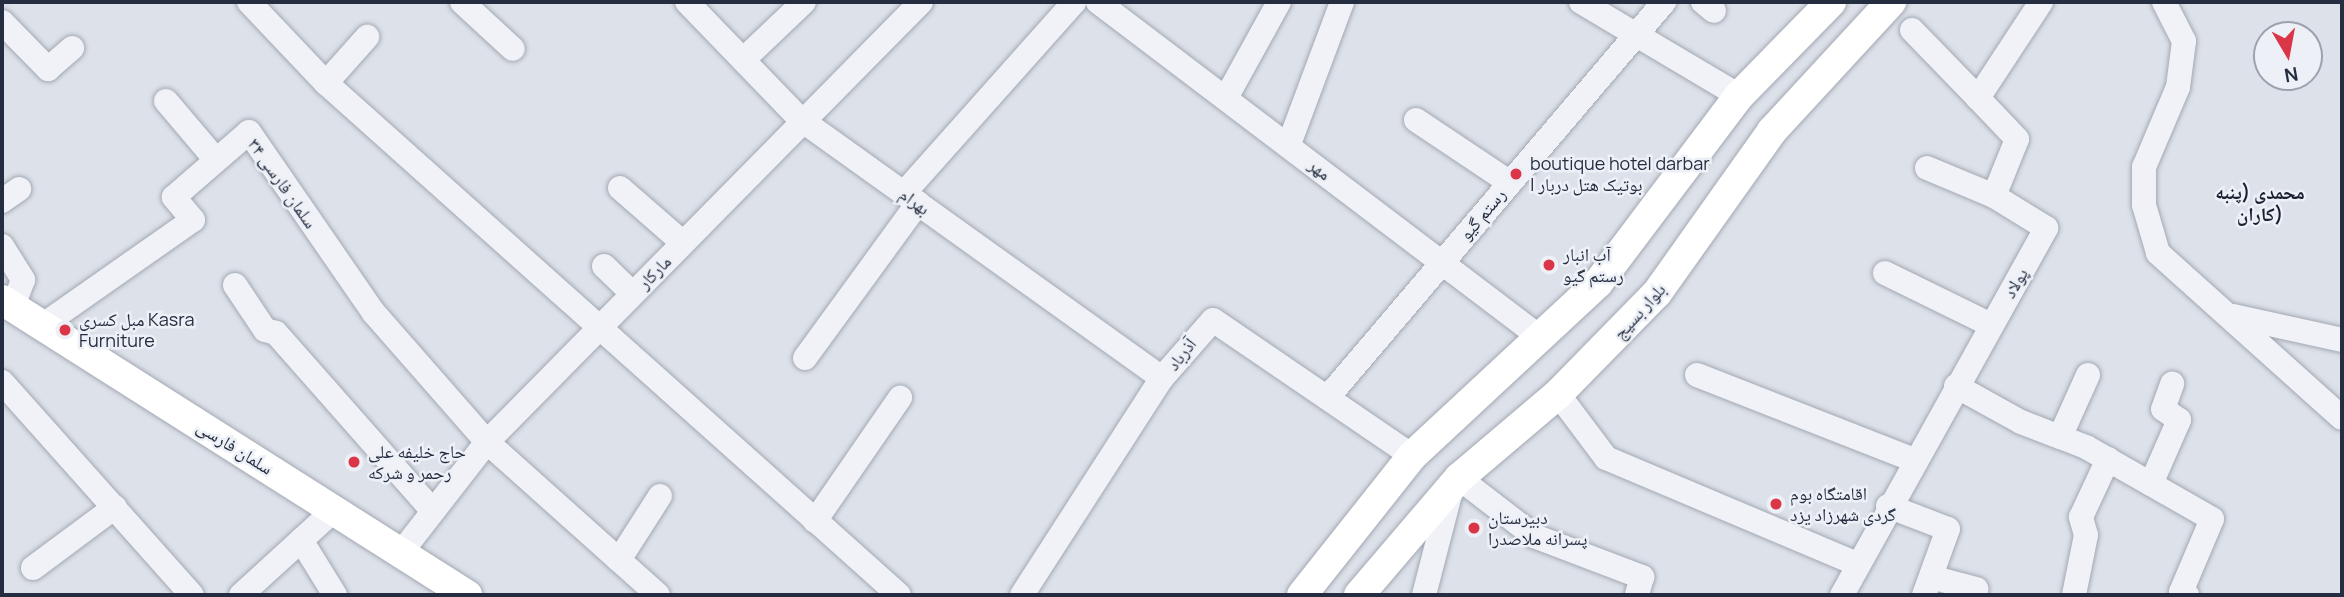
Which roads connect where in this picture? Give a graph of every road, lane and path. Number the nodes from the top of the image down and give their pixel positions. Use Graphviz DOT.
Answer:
graph roads {
  1 [pos="249,2"];
  2 [pos="462,2"];
  3 [pos="687,2"];
  4 [pos="804,2"];
  5 [pos="921,2"];
  6 [pos="1074,2"];
  7 [pos="1279,2"];
  8 [pos="1342,2"];
  9 [pos="1581,2"];
  10 [pos="1664,2"];
  11 [pos="1831,2"];
  12 [pos="1891,2"];
  13 [pos="2041,2"];
  14 [pos="2164,2"];
  15 [pos="1108,5"];
  16 [pos="2,22"];
  17 [pos="1912,30"];
  18 [pos="367,37"];
  19 [pos="1634,38"];
  20 [pos="72,48"];
  21 [pos="513,49"];
  22 [pos="743,60"];
  23 [pos="326,83"];
  24 [pos="1739,96"];
  25 [pos="1226,97"];
  26 [pos="1978,98"];
  27 [pos="166,101"];
  28 [pos="800,119"];
  29 [pos="1416,120"];
  30 [pos="1289,144"];
  31 [pos="216,160"];
  32 [pos="1927,168"];
  33 [pos="1509,182"];
  34 [pos="620,188"];
  35 [pos="1993,196"];
  36 [pos="911,198"];
  37 [pos="682,242"];
  38 [pos="2,246"];
  39 [pos="1441,263"];
  40 [pos="604,266"];
  41 [pos="1885,273"];
  42 [pos="235,285"];
  43 [pos="633,294"];
  44 [pos="7,303"];
  45 [pos="2218,313"];
  46 [pos="1991,325"];
  47 [pos="43,326"];
  48 [pos="598,330"];
  49 [pos="1541,338"];
  50 [pos="2342,340"];
  51 [pos="805,358"];
  52 [pos="1697,375"];
  53 [pos="2088,375"];
  54 [pos="1163,378"];
  55 [pos="2172,384"];
  56 [pos="1956,386"];
  57 [pos="4,389"];
  58 [pos="1558,394"];
  59 [pos="1328,397"];
  60 [pos="900,398"];
  61 [pos="2342,418"];
  62 [pos="2060,437"];
  63 [pos="487,442"];
  64 [pos="1412,456"];
  65 [pos="2108,459"];
  66 [pos="1914,460"];
  67 [pos="1456,481"];
  68 [pos="2151,484"];
  69 [pos="660,496"];
  70 [pos="1888,506"];
  71 [pos="116,507"];
  72 [pos="334,510"];
  73 [pos="433,511"];
  74 [pos="815,521"];
  75 [pos="301,540"];
  76 [pos="400,554"];
  77 [pos="619,560"];
  78 [pos="1856,563"];
  79 [pos="33,568"];
  80 [pos="1927,586"];
  81 [pos="1314,588"];
  82 [pos="1976,589"];
  83 [pos="192,595"];
  84 [pos="241,595"];
  85 [pos="335,595"];
  86 [pos="467,595"];
  87 [pos="658,595"];
  88 [pos="899,595"];
  89 [pos="1022,595"];
  90 [pos="1359,595"];
  91 [pos="1424,595"];
  92 [pos="1636,595"];
  93 [pos="1842,595"];
  94 [pos="2074,595"];
  95 [pos="2187,595"];
  1 -- 23 [label="street"];
  2 -- 21 [label="street"];
  3 -- 22 [label="street, بهرام"];
  4 -- 22 [label="street"];
  5 -- 28 [label="street, مارکار"];
  6 -- 36 [label="street"];
  7 -- 25 [label="street"];
  8 -- 30 [label="street"];
  9 -- 19 [label="street"];
  10 -- 19 [label="street, رستم گیو"];
  11 -- 24 [label="main road"];
  12 -- 58 [label="main road, بلوار بسیج"];
  13 -- 26 [label="street"];
  14 -- 45 [label="street"];
  15 -- 25 [label="street, مهر"];
  16 -- 20 [label="street"];
  17 -- 26 [label="street"];
  18 -- 23 [label="street"];
  19 -- 24 [label="street"];
  19 -- 33 [label="street, رستم گیو"];
  22 -- 28 [label="street, بهرام"];
  23 -- 48 [label="street"];
  24 -- 49 [label="main road"];
  25 -- 30 [label="street, مهر"];
  26 -- 35 [label="street"];
  27 -- 31 [label="street"];
  28 -- 36 [label="street, بهرام"];
  28 -- 37 [label="street, مارکار"];
  29 -- 33 [label="street"];
  30 -- 39 [label="street, مهر"];
  31 -- 47 [label="street, سلمان فارسی ۳۴"];
  31 -- 63 [label="street, سلمان فارسی ۳۴"];
  32 -- 35 [label="street"];
  33 -- 39 [label="street, رستم گیو"];
  34 -- 37 [label="street"];
  35 -- 46 [label="street, پولاد"];
  36 -- 51 [label="street"];
  36 -- 54 [label="street, بهرام"];
  37 -- 43 [label="street, مارکار"];
  38 -- 44 [label="street"];
  39 -- 49 [label="street, مهر"];
  39 -- 59 [label="street, رستم گیو"];
  40 -- 43 [label="street"];
  41 -- 46 [label="street"];
  42 -- 73 [label="street"];
  43 -- 48 [label="street, مارکار"];
  44 -- 47 [label="main road, سلمان فارسی"];
  45 -- 50 [label="street"];
  45 -- 61 [label="street"];
  46 -- 56 [label="street, پولاد"];
  47 -- 72 [label="main road, سلمان فارسی"];
  48 -- 63 [label="street, مارکار"];
  48 -- 74 [label="street"];
  49 -- 64 [label="main road"];
  52 -- 66 [label="street"];
  53 -- 62 [label="street"];
  54 -- 59 [label="street, آذرباد"];
  54 -- 89 [label="street, آذرباد"];
  55 -- 68 [label="street"];
  56 -- 62 [label="street"];
  56 -- 66 [label="street, پولاد"];
  57 -- 71 [label="street"];
  58 -- 67 [label="main road, بلوار بسیج"];
  58 -- 78 [label="street"];
  59 -- 64 [label="street, آذرباد"];
  60 -- 74 [label="street"];
  62 -- 65 [label="street"];
  63 -- 73 [label="street, مارکار"];
  63 -- 77 [label="street"];
  64 -- 81 [label="main road"];
  65 -- 68 [label="street"];
  65 -- 94 [label="street"];
  66 -- 70 [label="street, پولاد"];
  67 -- 90 [label="main road, بلوار بسیج"];
  67 -- 91 [label="street"];
  67 -- 92 [label="street"];
  68 -- 95 [label="street"];
  69 -- 77 [label="street"];
  70 -- 78 [label="street, پولاد"];
  70 -- 80 [label="street"];
  71 -- 79 [label="street"];
  71 -- 83 [label="street"];
  72 -- 75 [label="street"];
  72 -- 76 [label="main road, سلمان فارسی"];
  73 -- 76 [label="street, مارکار"];
  74 -- 88 [label="street"];
  75 -- 84 [label="street"];
  75 -- 85 [label="street"];
  76 -- 86 [label="main road, سلمان فارسی"];
  77 -- 87 [label="street"];
  78 -- 93 [label="street, پولاد"];
  80 -- 82 [label="street"];
}
